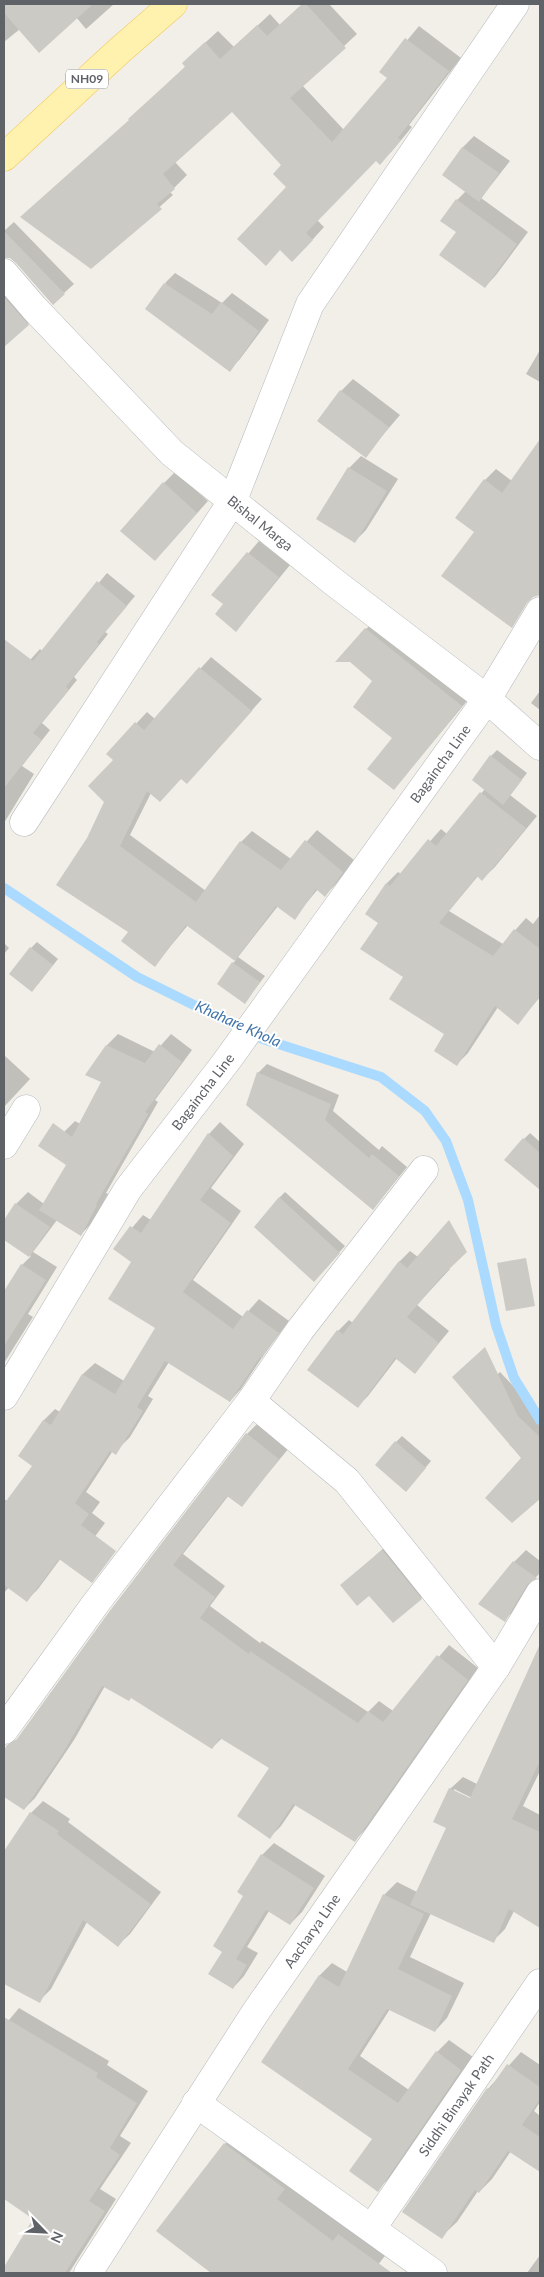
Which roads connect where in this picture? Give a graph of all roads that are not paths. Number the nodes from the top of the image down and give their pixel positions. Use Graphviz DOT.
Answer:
graph roads {
  1 [pos="173,4"];
  2 [pos="514,4"];
  3 [pos="4,157"];
  4 [pos="4,273"];
  5 [pos="232,500"];
  6 [pos="540,611"];
  7 [pos="486,698"];
  8 [pos="540,746"];
  9 [pos="24,822"];
  10 [pos="26,1109"];
  11 [pos="4,1145"];
  12 [pos="424,1170"];
  13 [pos="4,1396"];
  14 [pos="251,1400"];
  15 [pos="540,1593"];
  16 [pos="496,1667"];
  17 [pos="4,1730"];
  18 [pos="540,1983"];
  19 [pos="196,2103"];
  20 [pos="372,2228"];
  21 [pos="88,2273"];
  22 [pos="433,2273"];
  1 -- 3 [label="main road, NH09"];
  2 -- 5 [label="street"];
  4 -- 5 [label="street, Bishal Marga"];
  5 -- 7 [label="street, Bishal Marga"];
  5 -- 9 [label="street"];
  6 -- 7 [label="street, Bagaincha Line"];
  7 -- 8 [label="street, Bishal Marga"];
  7 -- 13 [label="street, Bagaincha Line"];
  10 -- 11 [label="street"];
  12 -- 14 [label="street"];
  14 -- 16 [label="street"];
  14 -- 17 [label="street"];
  15 -- 16 [label="street, Aacharya Line"];
  16 -- 19 [label="street, Aacharya Line"];
  18 -- 20 [label="street, Siddhi Binayak Path"];
  19 -- 20 [label="street"];
  19 -- 21 [label="street, Aacharya Line"];
  20 -- 22 [label="street"];
}
